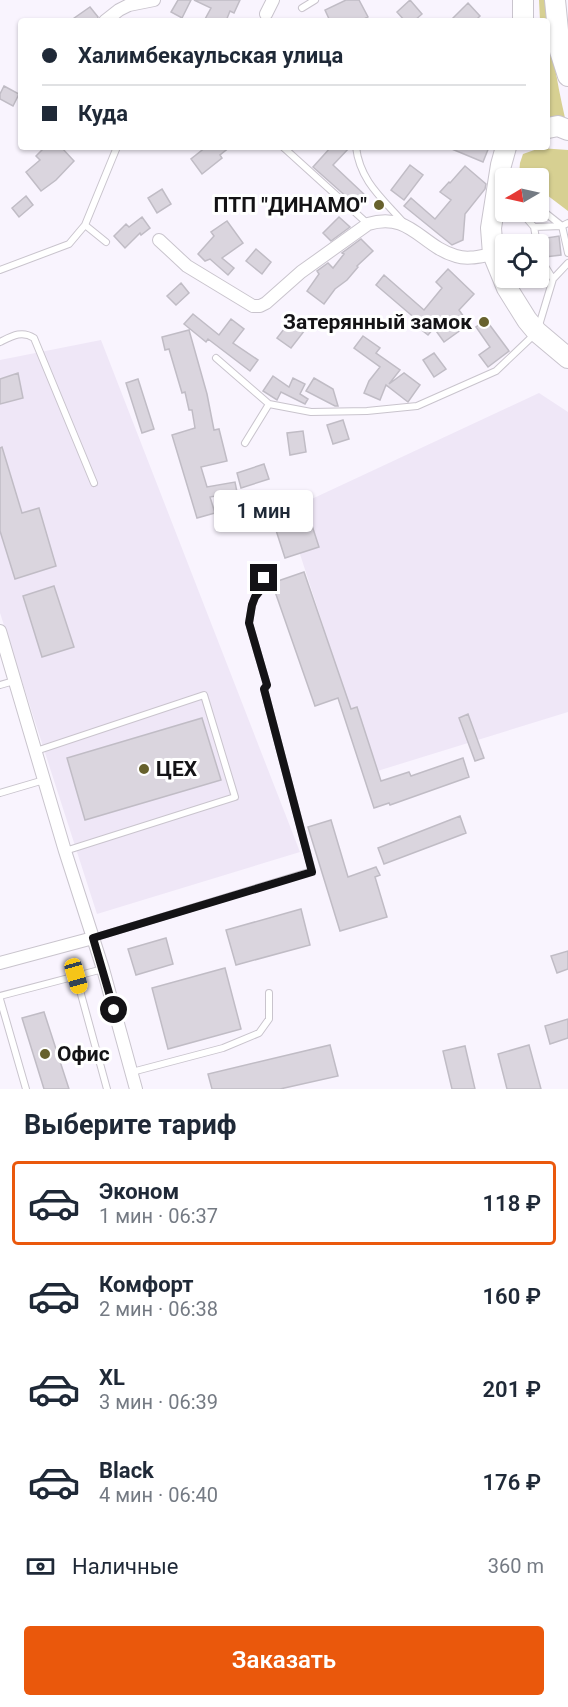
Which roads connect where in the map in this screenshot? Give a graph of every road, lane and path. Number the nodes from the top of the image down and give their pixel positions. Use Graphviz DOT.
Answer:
graph roads {
  1 [pos="154,0"];
  2 [pos="273,0"];
  3 [pos="315,0"];
  4 [pos="523,0"];
  5 [pos="555,0"];
  6 [pos="302,8"];
  7 [pos="266,14"];
  8 [pos="109,18"];
  9 [pos="523,18"];
  10 [pos="568,76"];
  11 [pos="550,128"];
  12 [pos="568,130"];
  13 [pos="116,150"];
  14 [pos="287,150"];
  15 [pos="357,150"];
  16 [pos="508,150"];
  17 [pos="505,168"];
  18 [pos="549,214"];
  19 [pos="495,217"];
  20 [pos="530,222"];
  21 [pos="368,224"];
  22 [pos="85,225"];
  23 [pos="406,225"];
  24 [pos="565,225"];
  25 [pos="534,227"];
  26 [pos="535,234"];
  27 [pos="159,240"];
  28 [pos="106,242"];
  29 [pos="568,253"];
  30 [pos="493,254"];
  31 [pos="568,263"];
  32 [pos="0,270"];
  33 [pos="549,273"];
  34 [pos="553,279"];
  35 [pos="537,332"];
  36 [pos="0,342"];
  37 [pos="566,354"];
  38 [pos="216,358"];
  39 [pos="269,404"];
  40 [pos="245,443"];
  41 [pos="94,483"];
  42 [pos="264,578"];
  43 [pos="0,631"];
  44 [pos="15,681"];
  45 [pos="0,685"];
  46 [pos="36,752"];
  47 [pos="45,780"];
  48 [pos="0,793"];
  49 [pos="65,851"];
  50 [pos="93,938"];
  51 [pos="0,963"];
  52 [pos="103,969"];
  53 [pos="76,976"];
  54 [pos="269,993"];
  55 [pos="0,997"];
  56 [pos="131,1072"];
  57 [pos="26,1089"];
  58 [pos="107,1089"];
  59 [pos="136,1089"];
  1 -- 8 [label="street"];
  2 -- 7 [label="street"];
  3 -- 6 [label="lane"];
  4 -- 9 [label="main road"];
  5 -- 10 [label="main road"];
  11 -- 12 [label="main road"];
  13 -- 22 [label="lane"];
  14 -- 21 [label="lane"];
  15 -- 23 [label="lane"];
  16 -- 17 [label="main road"];
  18 -- 24 [label="lane"];
  19 -- 30 [label="main road"];
  20 -- 25 [label="lane"];
  21 -- 23 [label="street"];
  21 -- 27 [label="street"];
  22 -- 28 [label="lane"];
  22 -- 32 [label="lane"];
  23 -- 30 [label="street"];
  24 -- 25 [label="lane"];
  24 -- 29 [label="lane"];
  25 -- 26 [label="lane"];
  30 -- 35 [label="main road"];
  31 -- 34 [label="lane"];
  33 -- 34 [label="lane"];
  34 -- 35 [label="lane"];
  35 -- 37 [label="main road"];
  35 -- 39 [label="lane"];
  36 -- 41 [label="lane"];
  38 -- 39 [label="lane"];
  39 -- 40 [label="lane"];
  42 -- 50 [label="lane"];
  43 -- 44 [label="street"];
  44 -- 45 [label="lane"];
  44 -- 46 [label="street"];
  46 -- 47 [label="street"];
  46 -- 49 [label="lane"];
  47 -- 48 [label="lane"];
  47 -- 49 [label="street"];
  49 -- 50 [label="street"];
  50 -- 51 [label="street"];
  50 -- 52 [label="street"];
  52 -- 53 [label="lane"];
  52 -- 56 [label="street"];
  53 -- 55 [label="lane"];
  53 -- 58 [label="lane"];
  54 -- 56 [label="lane"];
  55 -- 57 [label="lane"];
  56 -- 59 [label="street"];
}
